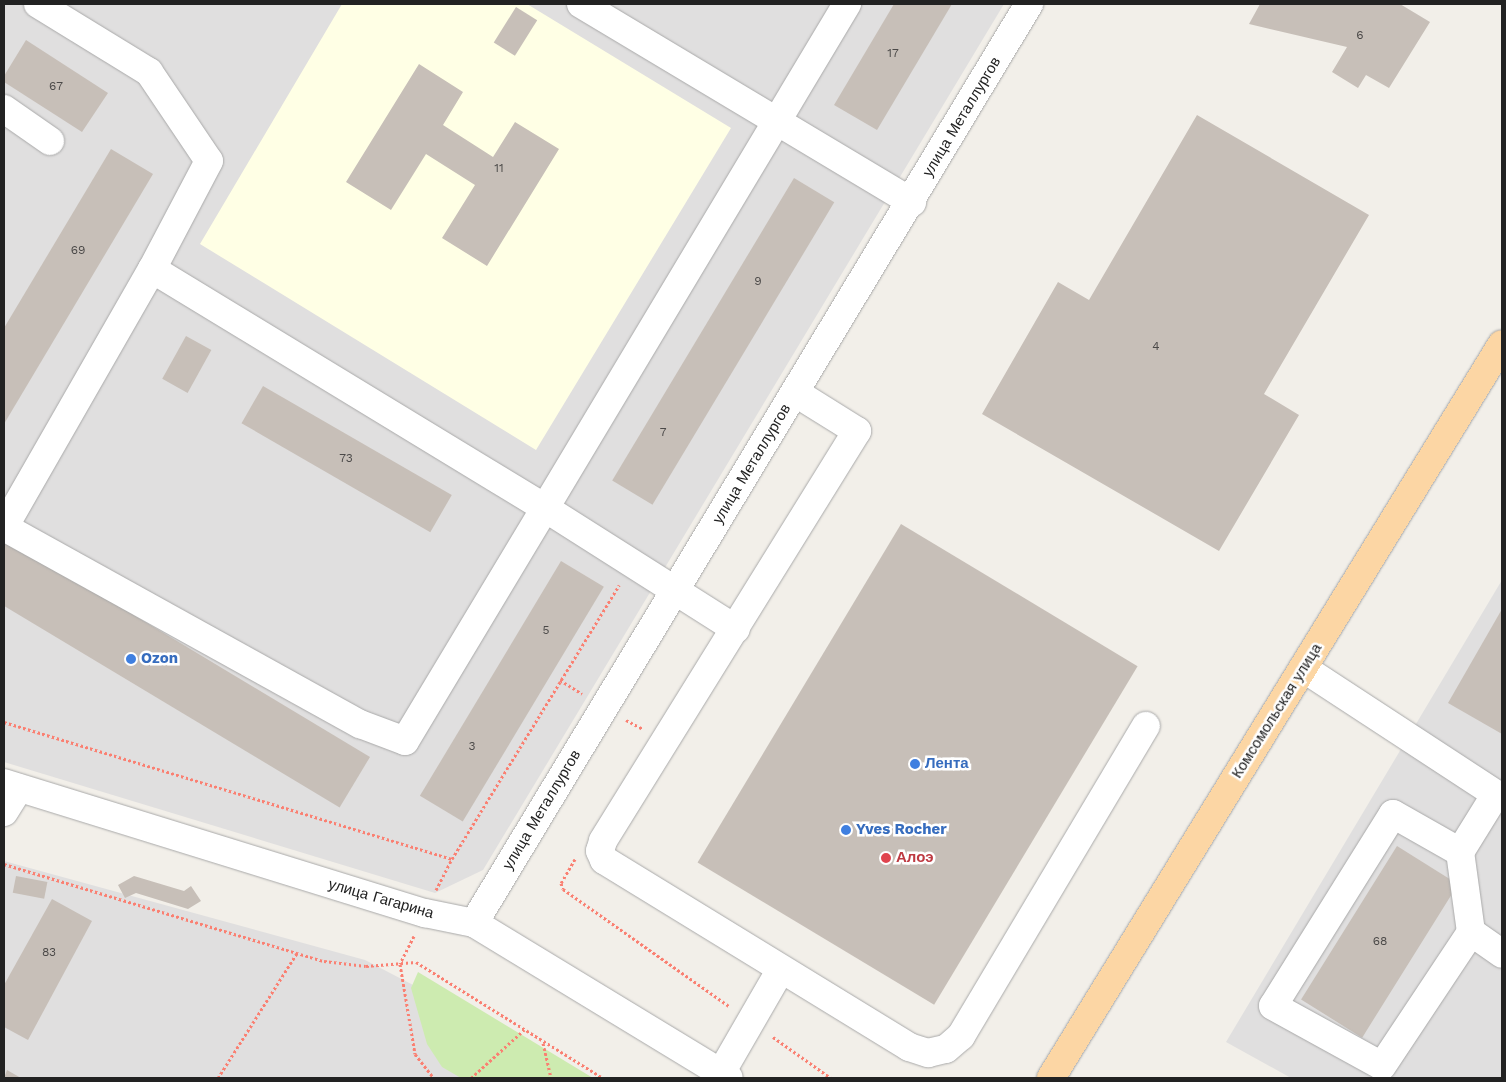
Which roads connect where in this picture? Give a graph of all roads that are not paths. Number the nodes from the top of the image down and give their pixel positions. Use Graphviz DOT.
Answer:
graph roads {
  1 [pos="38,4"];
  2 [pos="581,4"];
  3 [pos="846,4"];
  4 [pos="1029,4"];
  5 [pos="4,109"];
  6 [pos="776,120"];
  7 [pos="50,141"];
  8 [pos="912,202"];
  9 [pos="152,270"];
  10 [pos="1502,344"];
  11 [pos="796,393"];
  12 [pos="545,508"];
  13 [pos="676,589"];
  14 [pos="736,629"];
  15 [pos="1303,668"];
  16 [pos="1146,726"];
  17 [pos="12,785"];
  18 [pos="1499,796"];
  19 [pos="4,812"];
  20 [pos="1460,852"];
  21 [pos="474,923"];
  22 [pos="1471,932"];
  23 [pos="1502,954"];
  24 [pos="781,969"];
  25 [pos="725,1076"];
  26 [pos="1051,1078"];
  1 -- 9 [label="street"];
  2 -- 6 [label="street"];
  3 -- 6 [label="street"];
  4 -- 8 [label="street, улица Металлургов"];
  5 -- 7 [label="street"];
  6 -- 8 [label="street"];
  6 -- 12 [label="street"];
  8 -- 11 [label="street, улица Металлургов"];
  9 -- 12 [label="street"];
  9 -- 12 [label="street"];
  10 -- 15 [label="main road, Комсомольская улица"];
  11 -- 13 [label="street, улица Металлургов"];
  11 -- 14 [label="street"];
  12 -- 13 [label="street"];
  13 -- 14 [label="street"];
  13 -- 21 [label="street, улица Металлургов"];
  14 -- 24 [label="street"];
  15 -- 18 [label="street"];
  15 -- 26 [label="main road, Комсомольская улица"];
  16 -- 24 [label="street"];
  17 -- 19 [label="street"];
  17 -- 21 [label="street, улица Гагарина"];
  18 -- 20 [label="street"];
  20 -- 22 [label="street"];
  20 -- 22 [label="street"];
  21 -- 25 [label="street, улица Гагарина"];
  22 -- 23 [label="street"];
  24 -- 25 [label="street"];
}
